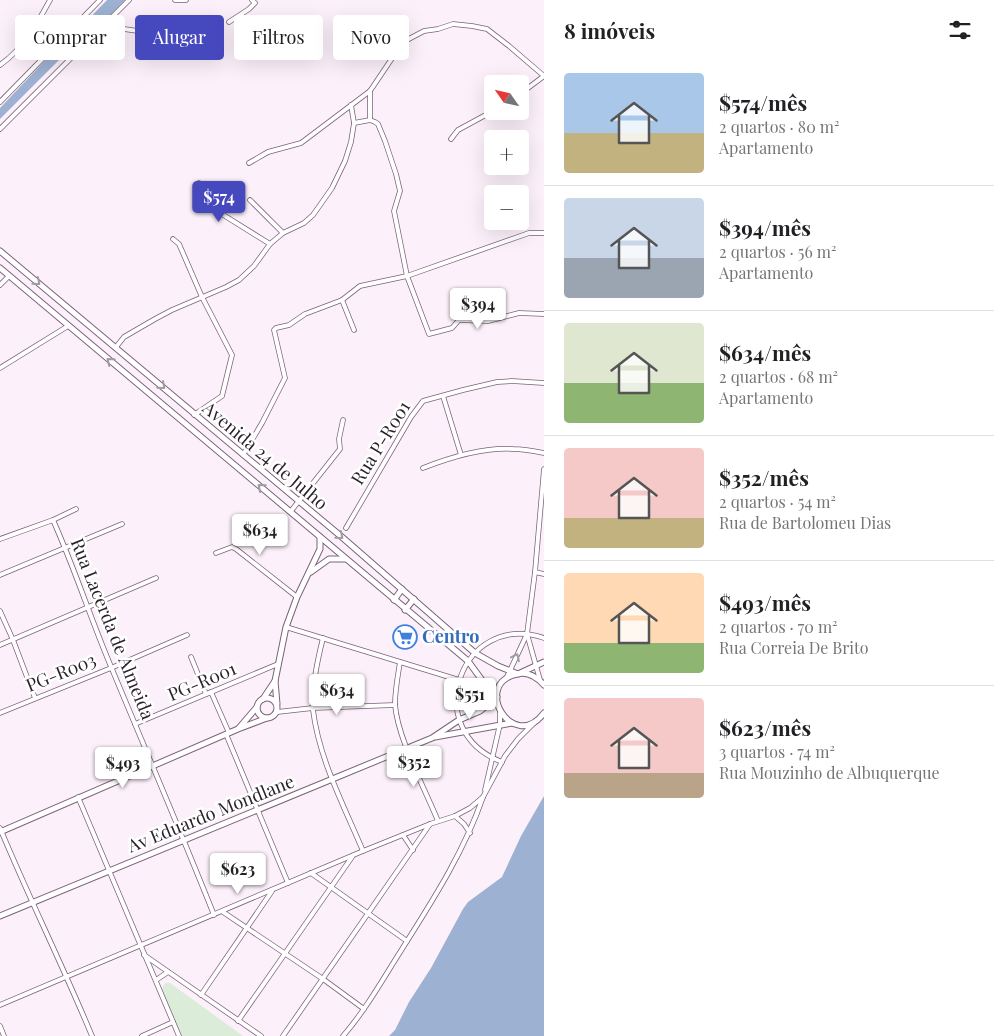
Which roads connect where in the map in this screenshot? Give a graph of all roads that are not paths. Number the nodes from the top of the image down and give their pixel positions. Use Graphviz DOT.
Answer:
graph roads {
  1 [pos="50,0"];
  2 [pos="100,0"];
  3 [pos="129,0"];
  4 [pos="175,0"];
  5 [pos="186,0"];
  6 [pos="252,0"];
  7 [pos="114,15"];
  8 [pos="229,22"];
  9 [pos="69,60"];
  10 [pos="0,65"];
  11 [pos="529,87"];
  12 [pos="370,91"];
  13 [pos="0,102"];
  14 [pos="351,105"];
  15 [pos="484,116"];
  16 [pos="370,120"];
  17 [pos="354,123"];
  18 [pos="0,129"];
  19 [pos="451,139"];
  20 [pos="249,163"];
  21 [pos="199,183"];
  22 [pos="250,200"];
  23 [pos="283,233"];
  24 [pos="544,233"];
  25 [pos="173,239"];
  26 [pos="270,244"];
  27 [pos="0,250"];
  28 [pos="0,268"];
  29 [pos="9,276"];
  30 [pos="408,276"];
  31 [pos="0,285"];
  32 [pos="202,297"];
  33 [pos="342,300"];
  34 [pos="544,314"];
  35 [pos="68,326"];
  36 [pos="354,330"];
  37 [pos="116,347"];
  38 [pos="0,368"];
  39 [pos="544,383"];
  40 [pos="443,396"];
  41 [pos="181,404"];
  42 [pos="173,413"];
  43 [pos="192,413"];
  44 [pos="182,420"];
  45 [pos="343,420"];
  46 [pos="544,453"];
  47 [pos="242,454"];
  48 [pos="462,455"];
  49 [pos="423,468"];
  50 [pos="544,469"];
  51 [pos="288,493"];
  52 [pos="543,495"];
  53 [pos="298,502"];
  54 [pos="280,503"];
  55 [pos="76,509"];
  56 [pos="291,511"];
  57 [pos="53,520"];
  58 [pos="122,524"];
  59 [pos="346,528"];
  60 [pos="320,536"];
  61 [pos="0,539"];
  62 [pos="65,547"];
  63 [pos="216,553"];
  64 [pos="346,559"];
  65 [pos="535,572"];
  66 [pos="309,574"];
  67 [pos="544,574"];
  68 [pos="0,575"];
  69 [pos="156,578"];
  70 [pos="402,589"];
  71 [pos="298,597"];
  72 [pos="414,599"];
  73 [pos="394,600"];
  74 [pos="88,607"];
  75 [pos="0,610"];
  76 [pos="405,610"];
  77 [pos="286,627"];
  78 [pos="527,634"];
  79 [pos="187,635"];
  80 [pos="323,638"];
  81 [pos="544,638"];
  82 [pos="13,640"];
  83 [pos="0,645"];
  84 [pos="476,653"];
  85 [pos="191,657"];
  86 [pos="468,661"];
  87 [pos="400,662"];
  88 [pos="544,662"];
  89 [pos="278,664"];
  90 [pos="535,667"];
  91 [pos="111,668"];
  92 [pos="509,670"];
  93 [pos="518,674"];
  94 [pos="459,680"];
  95 [pos="506,680"];
  96 [pos="540,680"];
  97 [pos="275,681"];
  98 [pos="544,685"];
  99 [pos="211,692"];
  100 [pos="206,694"];
  101 [pos="496,697"];
  102 [pos="35,698"];
  103 [pos="263,699"];
  104 [pos="277,704"];
  105 [pos="395,705"];
  106 [pos="257,707"];
  107 [pos="313,708"];
  108 [pos="0,712"];
  109 [pos="277,712"];
  110 [pos="500,712"];
  111 [pos="544,712"];
  112 [pos="267,718"];
  113 [pos="459,720"];
  114 [pos="536,721"];
  115 [pos="512,723"];
  116 [pos="135,724"];
  117 [pos="500,724"];
  118 [pos="238,728"];
  119 [pos="464,732"];
  120 [pos="228,734"];
  121 [pos="432,738"];
  122 [pos="407,748"];
  123 [pos="493,759"];
  124 [pos="502,762"];
  125 [pos="152,766"];
  126 [pos="333,779"];
  127 [pos="78,797"];
  128 [pos="483,797"];
  129 [pos="258,808"];
  130 [pos="456,816"];
  131 [pos="438,821"];
  132 [pos="430,824"];
  133 [pos="0,830"];
  134 [pos="470,833"];
  135 [pos="403,835"];
  136 [pos="184,840"];
  137 [pos="413,850"];
  138 [pos="363,851"];
  139 [pos="353,855"];
  140 [pos="109,871"];
  141 [pos="311,873"];
  142 [pos="288,883"];
  143 [pos="330,888"];
  144 [pos="272,891"];
  145 [pos="31,902"];
  146 [pos="223,912"];
  147 [pos="368,914"];
  148 [pos="214,915"];
  149 [pos="0,916"];
  150 [pos="247,928"];
  151 [pos="407,941"];
  152 [pos="140,945"];
  153 [pos="285,953"];
  154 [pos="144,956"];
  155 [pos="168,972"];
  156 [pos="67,977"];
  157 [pos="323,979"];
  158 [pos="156,980"];
  159 [pos="200,995"];
  160 [pos="0,1005"];
  161 [pos="364,1009"];
  162 [pos="238,1021"];
  163 [pos="173,1022"];
  164 [pos="0,1026"];
  165 [pos="4,1036"];
  166 [pos="92,1036"];
  167 [pos="142,1036"];
  168 [pos="179,1036"];
  169 [pos="261,1036"];
  170 [pos="283,1036"];
  171 [pos="343,1036"];
  1 -- 10 [label="street"];
  2 -- 13 [label="street"];
  3 -- 7 [label="street"];
  4 -- 5 [label="street"];
  6 -- 8 [label="street"];
  9 -- 18 [label="street"];
  11 -- 12 [label="street"];
  12 -- 14 [label="street"];
  12 -- 16 [label="street"];
  14 -- 17 [label="street"];
  14 -- 20 [label="street"];
  15 -- 19 [label="street"];
  16 -- 17 [label="street"];
  16 -- 30 [label="street"];
  17 -- 23 [label="street"];
  21 -- 26 [label="street"];
  22 -- 23 [label="street"];
  23 -- 26 [label="street"];
  24 -- 30 [label="street"];
  25 -- 32 [label="street"];
  26 -- 32 [label="street"];
  27 -- 37 [label="street, Avenida 24 de Julho, one-way"];
  28 -- 29 [label="street, Avenida 24 de Julho"];
  29 -- 31 [label="street"];
  29 -- 35 [label="street, Avenida 24 de Julho"];
  30 -- 33 [label="street"];
  30 -- 34 [label="street"];
  32 -- 37 [label="street"];
  32 -- 43 [label="street"];
  33 -- 36 [label="street"];
  33 -- 47 [label="street"];
  35 -- 38 [label="street"];
  42 -- 35 [label="street, Avenida 24 de Julho, one-way"];
  37 -- 41 [label="street, Avenida 24 de Julho, one-way"];
  39 -- 40 [label="street, Rua P-R001"];
  40 -- 48 [label="street"];
  40 -- 59 [label="street, Rua P-R001"];
  41 -- 42 [label="street"];
  41 -- 43 [label="street, Avenida 24 de Julho"];
  42 -- 44 [label="street, Avenida 24 de Julho"];
  43 -- 44 [label="street"];
  43 -- 47 [label="street, Avenida 24 de Julho"];
  54 -- 44 [label="street, Avenida 24 de Julho, one-way"];
  45 -- 53 [label="street"];
  46 -- 48 [label="street"];
  47 -- 51 [label="street, Avenida 24 de Julho"];
  48 -- 49 [label="street"];
  50 -- 52 [label="street"];
  51 -- 53 [label="street, Avenida 24 de Julho"];
  51 -- 54 [label="street"];
  52 -- 65 [label="street"];
  53 -- 56 [label="street"];
  53 -- 70 [label="street, Avenida 24 de Julho, one-way"];
  54 -- 56 [label="street, Avenida 24 de Julho"];
  55 -- 57 [label="street"];
  56 -- 60 [label="street, Avenida 24 de Julho"];
  57 -- 61 [label="street"];
  57 -- 62 [label="street, Rua Lacerda de Almeida"];
  58 -- 62 [label="street"];
  60 -- 64 [label="street, Avenida 24 de Julho"];
  60 -- 66 [label="street"];
  62 -- 68 [label="street"];
  62 -- 74 [label="street, Rua Lacerda de Almeida"];
  63 -- 71 [label="street"];
  64 -- 66 [label="street"];
  64 -- 73 [label="street, Avenida 24 de Julho"];
  65 -- 67 [label="street"];
  65 -- 78 [label="street"];
  66 -- 71 [label="street"];
  69 -- 74 [label="street"];
  70 -- 72 [label="street, Avenida 24 de Julho"];
  70 -- 73 [label="street"];
  71 -- 77 [label="street"];
  72 -- 76 [label="street"];
  72 -- 84 [label="street, Avenida 24 de Julho"];
  73 -- 76 [label="street, Avenida 24 de Julho"];
  74 -- 82 [label="street"];
  74 -- 91 [label="street, Rua Lacerda de Almeida"];
  75 -- 82 [label="street"];
  76 -- 86 [label="street, Avenida 24 de Julho"];
  77 -- 80 [label="street"];
  77 -- 89 [label="street"];
  78 -- 81 [label="street"];
  78 -- 84 [label="street"];
  78 -- 90 [label="street"];
  92 -- 78 [label="street, one-way"];
  79 -- 91 [label="street, PG-R003"];
  80 -- 87 [label="street"];
  80 -- 107 [label="street"];
  82 -- 83 [label="street"];
  82 -- 102 [label="street"];
  84 -- 86 [label="street"];
  84 -- 92 [label="street, Avenida 24 de Julho"];
  85 -- 100 [label="street"];
  86 -- 94 [label="street"];
  86 -- 101 [label="street, Avenida 24 de Julho"];
  87 -- 94 [label="street"];
  87 -- 105 [label="street"];
  88 -- 90 [label="street"];
  89 -- 97 [label="street"];
  89 -- 99 [label="street, PG-R001"];
  90 -- 93 [label="street"];
  90 -- 96 [label="street"];
  91 -- 102 [label="street, PG-R003"];
  91 -- 116 [label="street, Rua Lacerda de Almeida"];
  92 -- 93 [label="street, Avenida 24 de Julho"];
  92 -- 95 [label="street"];
  93 -- 95 [label="street"];
  93 -- 96 [label="street, Avenida 24 de Julho"];
  94 -- 113 [label="street"];
  95 -- 101 [label="street"];
  96 -- 98 [label="street"];
  97 -- 103 [label="street"];
  97 -- 104 [label="street"];
  99 -- 100 [label="street, PG-R001"];
  99 -- 120 [label="street"];
  100 -- 116 [label="street, PG-R001"];
  101 -- 110 [label="street"];
  101 -- 113 [label="street"];
  102 -- 108 [label="street, PG-R003"];
  103 -- 104 [label="street"];
  103 -- 106 [label="street"];
  104 -- 109 [label="street"];
  105 -- 107 [label="street"];
  105 -- 122 [label="street"];
  106 -- 112 [label="street"];
  106 -- 118 [label="street"];
  107 -- 109 [label="street"];
  107 -- 126 [label="street"];
  109 -- 112 [label="street"];
  110 -- 115 [label="street"];
  110 -- 117 [label="street"];
  111 -- 114 [label="street"];
  112 -- 118 [label="street"];
  113 -- 119 [label="street"];
  113 -- 121 [label="street"];
  114 -- 115 [label="street"];
  114 -- 124 [label="street"];
  115 -- 117 [label="street"];
  116 -- 125 [label="street, Rua Lacerda de Almeida"];
  117 -- 119 [label="street"];
  117 -- 123 [label="street"];
  118 -- 120 [label="street"];
  119 -- 121 [label="street"];
  119 -- 123 [label="street"];
  120 -- 125 [label="street"];
  120 -- 129 [label="street"];
  121 -- 122 [label="street, Av Eduardo Mondlane"];
  122 -- 126 [label="street, Av Eduardo Mondlane"];
  122 -- 131 [label="street"];
  123 -- 124 [label="street"];
  123 -- 128 [label="street"];
  124 -- 128 [label="street"];
  125 -- 127 [label="street"];
  125 -- 136 [label="street, Rua Lacerda de Almeida"];
  126 -- 129 [label="street, Av Eduardo Mondlane"];
  126 -- 138 [label="street"];
  127 -- 133 [label="street"];
  127 -- 140 [label="street"];
  128 -- 130 [label="street"];
  128 -- 134 [label="street"];
  129 -- 136 [label="street, Av Eduardo Mondlane"];
  129 -- 142 [label="street"];
  130 -- 131 [label="street"];
  130 -- 134 [label="street"];
  131 -- 132 [label="street"];
  132 -- 135 [label="street"];
  132 -- 137 [label="street"];
  133 -- 145 [label="street"];
  134 -- 151 [label="street"];
  135 -- 137 [label="street"];
  135 -- 138 [label="street"];
  136 -- 140 [label="street, Av Eduardo Mondlane"];
  136 -- 148 [label="street, Rua Lacerda de Almeida"];
  137 -- 147 [label="street"];
  138 -- 139 [label="street"];
  139 -- 141 [label="street"];
  139 -- 143 [label="street"];
  140 -- 145 [label="street, Av Eduardo Mondlane"];
  140 -- 152 [label="street"];
  141 -- 142 [label="street"];
  141 -- 143 [label="street"];
  142 -- 144 [label="street"];
  143 -- 147 [label="street"];
  143 -- 153 [label="street"];
  144 -- 146 [label="street"];
  144 -- 150 [label="street"];
  145 -- 149 [label="street, Av Eduardo Mondlane"];
  145 -- 156 [label="street"];
  146 -- 148 [label="street"];
  146 -- 150 [label="street"];
  147 -- 151 [label="street"];
  147 -- 157 [label="street"];
  148 -- 152 [label="street"];
  150 -- 153 [label="street"];
  150 -- 159 [label="street"];
  151 -- 161 [label="street"];
  152 -- 154 [label="street"];
  152 -- 156 [label="street"];
  153 -- 157 [label="street"];
  153 -- 162 [label="street"];
  154 -- 155 [label="street"];
  154 -- 158 [label="street"];
  155 -- 158 [label="street"];
  155 -- 159 [label="street"];
  156 -- 160 [label="street"];
  156 -- 166 [label="street"];
  157 -- 161 [label="street"];
  157 -- 170 [label="street"];
  158 -- 163 [label="street"];
  159 -- 162 [label="street"];
  161 -- 171 [label="street"];
  162 -- 169 [label="street"];
  163 -- 167 [label="street"];
  163 -- 168 [label="street"];
  164 -- 165 [label="street"];
}
